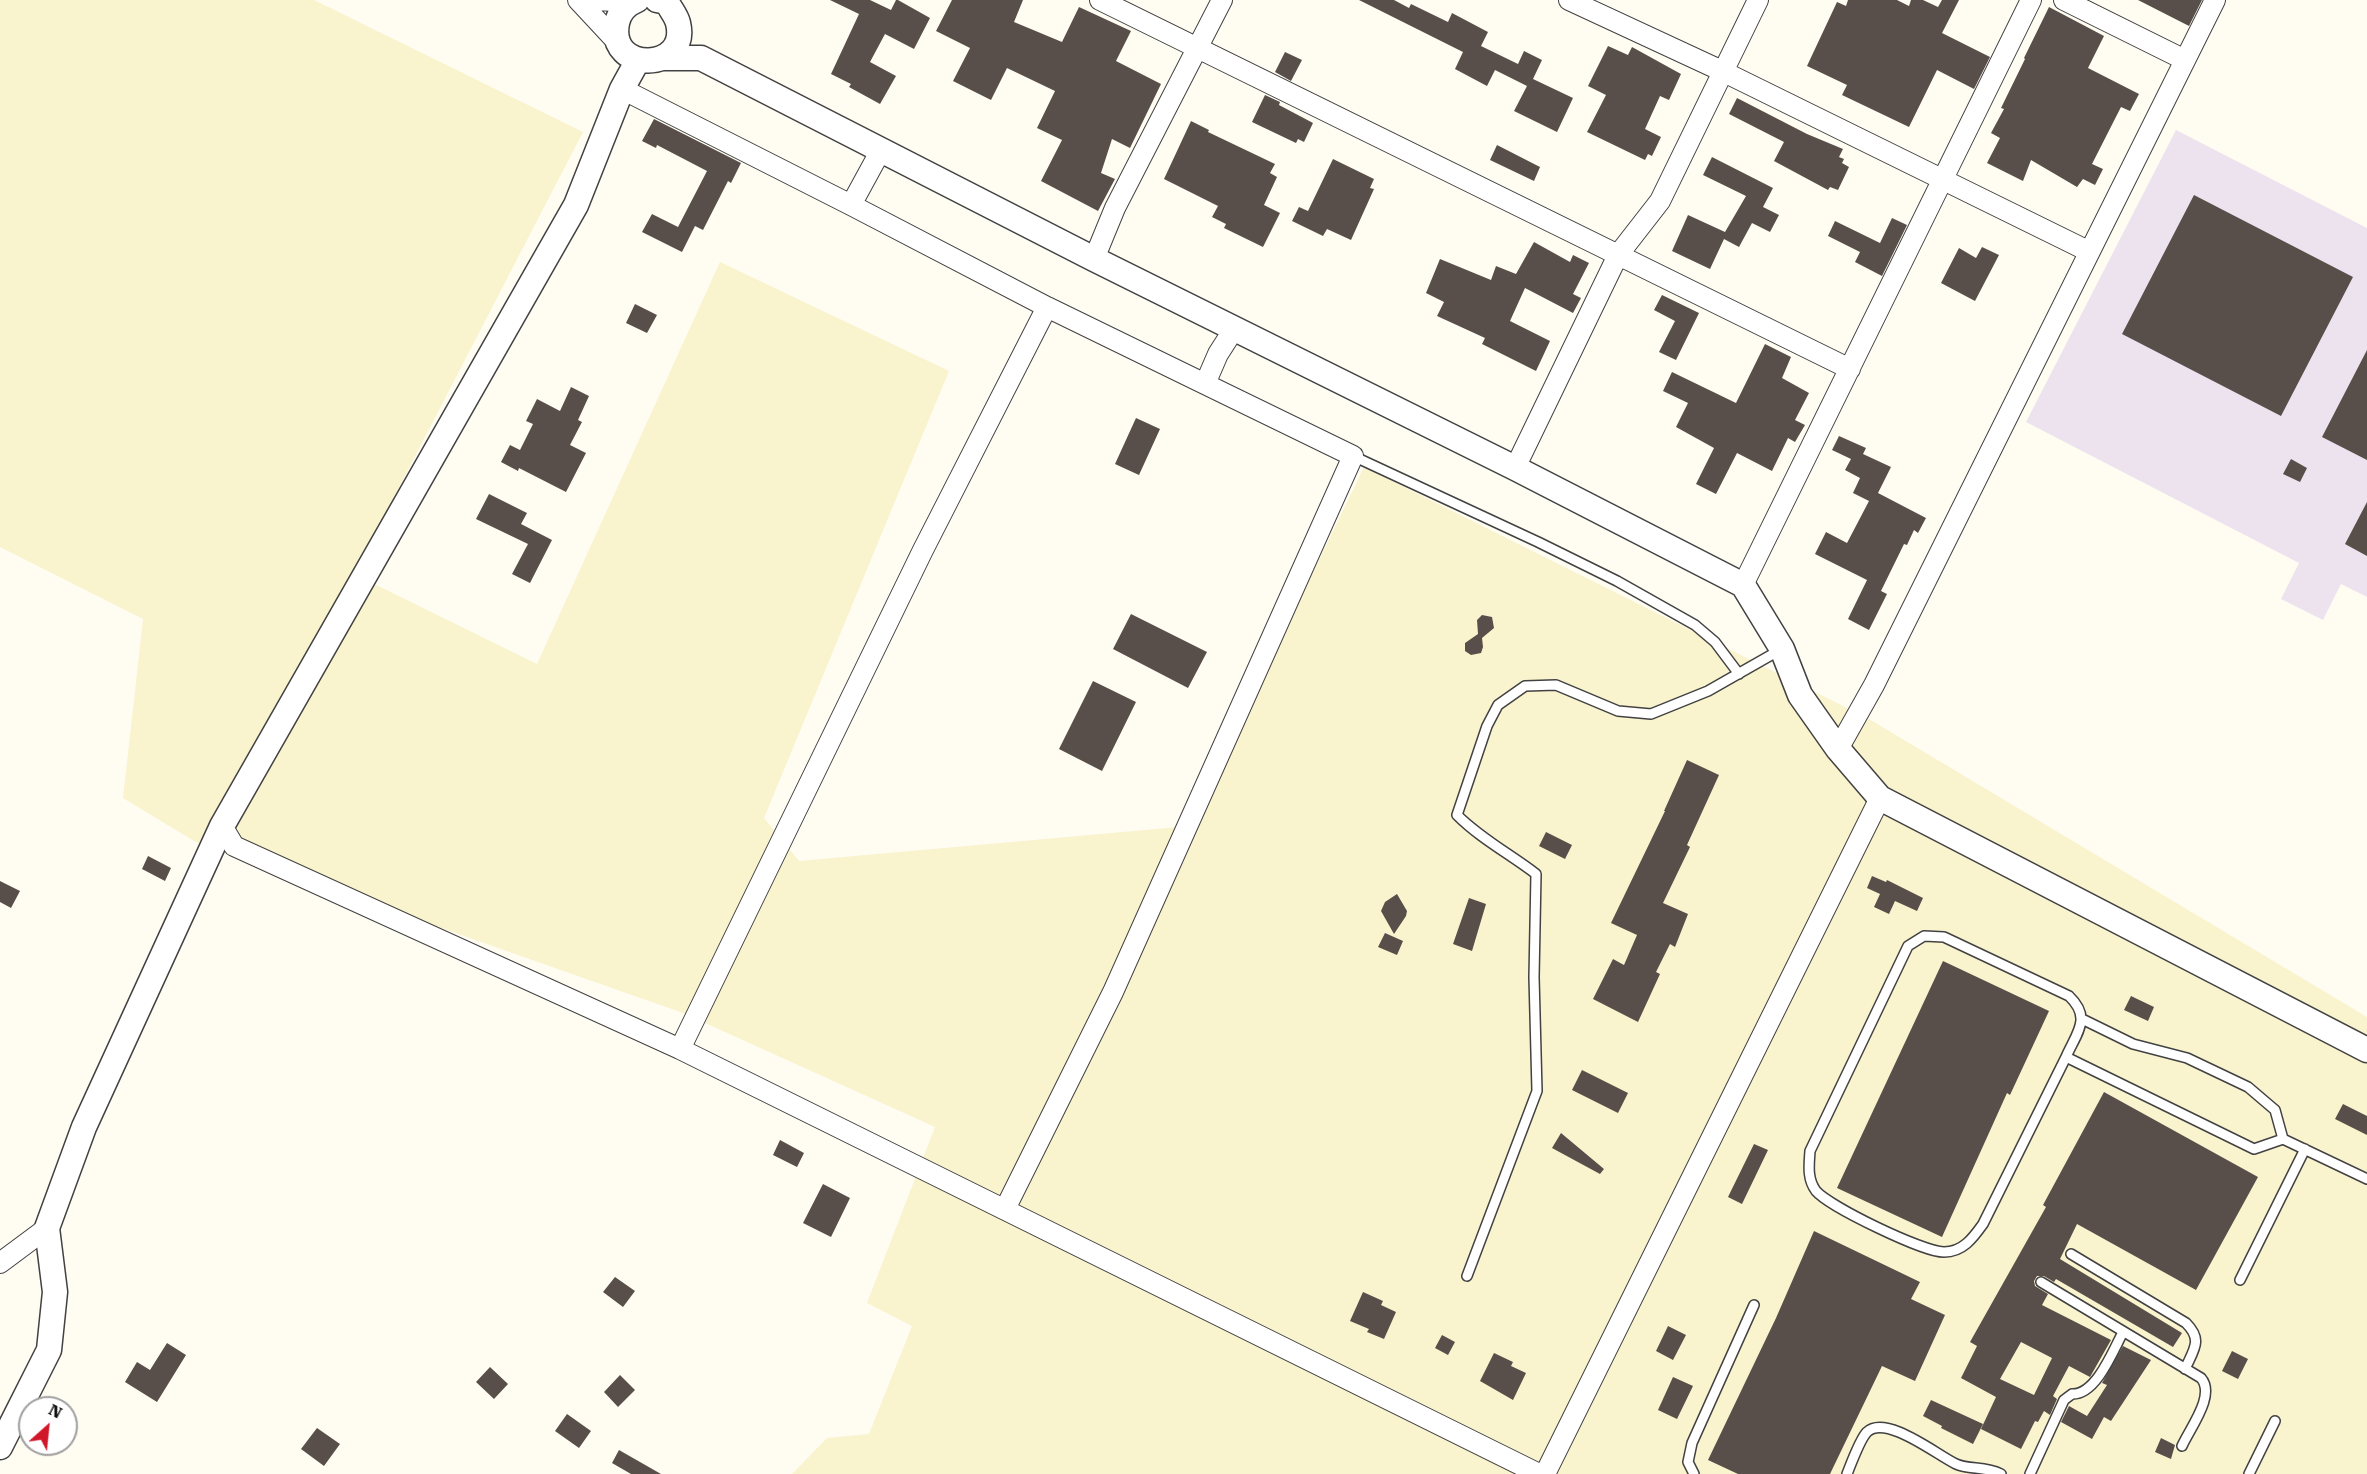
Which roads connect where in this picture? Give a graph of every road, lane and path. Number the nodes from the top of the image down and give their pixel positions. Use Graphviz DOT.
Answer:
graph roads {
  1 [pos="578,0"];
  2 [pos="597,0"];
  3 [pos="657,0"];
  4 [pos="688,0"];
  5 [pos="1100,0"];
  6 [pos="1222,0"];
  7 [pos="1569,0"];
  8 [pos="1758,0"];
  9 [pos="2031,0"];
  10 [pos="2064,0"];
  11 [pos="2215,0"];
  12 [pos="635,1"];
  13 [pos="678,22"];
  14 [pos="619,44"];
  15 [pos="1198,48"];
  16 [pos="662,58"];
  17 [pos="701,58"];
  18 [pos="638,60"];
  19 [pos="2185,60"];
  20 [pos="1722,71"];
  21 [pos="622,89"];
  22 [pos="881,150"];
  23 [pos="1943,179"];
  24 [pos="854,200"];
  25 [pos="2088,251"];
  26 [pos="1618,255"];
  27 [pos="1094,259"];
  28 [pos="1047,307"];
  29 [pos="1234,329"];
  30 [pos="1850,369"];
  31 [pos="1207,380"];
  32 [pos="1353,456"];
  33 [pos="1515,468"];
  34 [pos="1743,585"];
  35 [pos="1775,652"];
  36 [pos="1739,674"];
  37 [pos="1838,749"];
  38 [pos="1880,798"];
  39 [pos="222,826"];
  40 [pos="2082,1019"];
  41 [pos="680,1050"];
  42 [pos="2367,1050"];
  43 [pos="2066,1057"];
  44 [pos="2283,1139"];
  45 [pos="2305,1149"];
  46 [pos="2367,1179"];
  47 [pos="1005,1209"];
  48 [pos="47,1228"];
  49 [pos="2072,1254"];
  50 [pos="0,1263"];
  51 [pos="1467,1276"];
  52 [pos="2240,1280"];
  53 [pos="2041,1282"];
  54 [pos="1754,1305"];
  55 [pos="2123,1332"];
  56 [pos="2185,1369"];
  57 [pos="2275,1421"];
  58 [pos="2182,1446"];
  59 [pos="0,1448"];
  60 [pos="1539,1474"];
  61 [pos="1545,1474"];
  62 [pos="1694,1474"];
  63 [pos="1846,1474"];
  64 [pos="2001,1474"];
  65 [pos="2030,1474"];
  66 [pos="2249,1474"];
  1 -- 14 [label="street"];
  2 -- 12 [label="street"];
  3 -- 13 [label="street"];
  4 -- 13 [label="street"];
  5 -- 15 [label="street"];
  6 -- 15 [label="street"];
  7 -- 20 [label="street"];
  8 -- 20 [label="street"];
  9 -- 23 [label="street"];
  10 -- 19 [label="street"];
  11 -- 19 [label="street"];
  12 -- 14 [label="street"];
  13 -- 16 [label="street"];
  13 -- 17 [label="street"];
  14 -- 18 [label="street"];
  15 -- 26 [label="street"];
  15 -- 27 [label="street"];
  16 -- 17 [label="street"];
  16 -- 18 [label="street"];
  17 -- 22 [label="street"];
  18 -- 21 [label="street"];
  19 -- 25 [label="street"];
  20 -- 23 [label="street"];
  20 -- 26 [label="street"];
  21 -- 24 [label="street"];
  21 -- 39 [label="street"];
  22 -- 24 [label="street"];
  22 -- 27 [label="street"];
  23 -- 25 [label="street"];
  23 -- 30 [label="street"];
  24 -- 28 [label="street"];
  25 -- 37 [label="street"];
  26 -- 30 [label="street"];
  26 -- 33 [label="street"];
  27 -- 29 [label="street"];
  28 -- 31 [label="street"];
  28 -- 41 [label="street"];
  29 -- 31 [label="street"];
  29 -- 33 [label="street"];
  30 -- 34 [label="street"];
  31 -- 32 [label="street"];
  32 -- 36 [label="lane"];
  32 -- 47 [label="street"];
  33 -- 34 [label="street"];
  34 -- 35 [label="street"];
  35 -- 36 [label="lane"];
  35 -- 37 [label="street"];
  36 -- 51 [label="lane"];
  37 -- 38 [label="street"];
  38 -- 42 [label="street"];
  38 -- 61 [label="street"];
  39 -- 41 [label="street"];
  39 -- 48 [label="street"];
  40 -- 43 [label="lane"];
  40 -- 43 [label="lane"];
  40 -- 44 [label="lane"];
  41 -- 47 [label="street"];
  43 -- 44 [label="lane"];
  44 -- 45 [label="lane"];
  45 -- 46 [label="lane"];
  45 -- 52 [label="lane"];
  47 -- 60 [label="street"];
  48 -- 50 [label="street"];
  48 -- 59 [label="street"];
  49 -- 56 [label="lane"];
  53 -- 55 [label="lane"];
  54 -- 62 [label="lane"];
  55 -- 56 [label="lane"];
  55 -- 65 [label="lane"];
  56 -- 58 [label="lane"];
  57 -- 66 [label="lane"];
  63 -- 64 [label="lane"];
}
